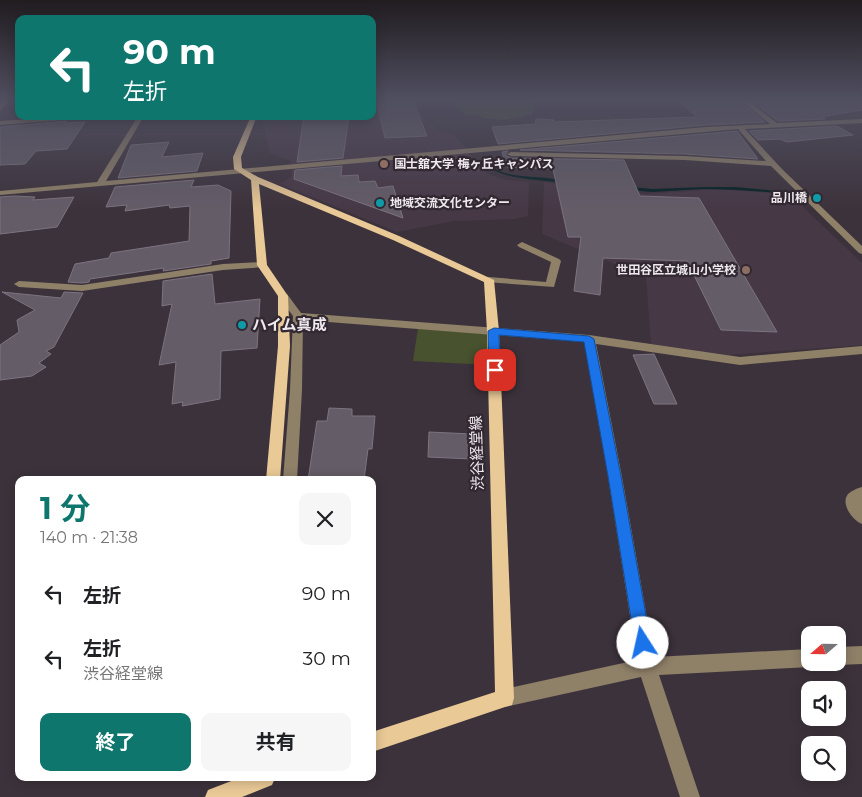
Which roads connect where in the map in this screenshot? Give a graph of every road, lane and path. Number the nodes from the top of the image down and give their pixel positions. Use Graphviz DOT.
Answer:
graph roads {
  1 [pos="129,136"];
  2 [pos="246,136"];
  3 [pos="638,136"];
  4 [pos="748,136"];
  5 [pos="511,154"];
  6 [pos="772,164"];
  7 [pos="243,172"];
  8 [pos="255,179"];
  9 [pos="100,184"];
  10 [pos="0,193"];
  11 [pos="522,245"];
  12 [pos="862,251"];
  13 [pos="262,265"];
  14 [pos="489,280"];
  15 [pos="19,284"];
  16 [pos="283,296"];
  17 [pos="298,316"];
  18 [pos="494,331"];
  19 [pos="589,339"];
  20 [pos="862,350"];
  21 [pos="273,476"];
  22 [pos="290,476"];
  23 [pos="862,494"];
  24 [pos="862,517"];
  25 [pos="862,655"];
  26 [pos="846,656"];
  27 [pos="801,658"];
  28 [pos="647,667"];
  29 [pos="504,698"];
  30 [pos="376,741"];
  31 [pos="250,781"];
  32 [pos="215,797"];
  33 [pos="690,797"];
  1 -- 9 [label="street"];
  2 -- 7 [label="main road"];
  3 -- 7 [label="street"];
  4 -- 6 [label="street"];
  5 -- 6 [label="street"];
  6 -- 12 [label="street"];
  7 -- 8 [label="main road"];
  7 -- 9 [label="street"];
  8 -- 13 [label="main road"];
  8 -- 14 [label="main road"];
  9 -- 10 [label="street"];
  11 -- 14 [label="street"];
  13 -- 15 [label="street"];
  13 -- 16 [label="main road"];
  14 -- 18 [label="main road, 渋谷経堂線"];
  16 -- 17 [label="street"];
  16 -- 21 [label="main road"];
  17 -- 18 [label="street"];
  17 -- 22 [label="street"];
  18 -- 19 [label="street"];
  18 -- 29 [label="main road, 渋谷経堂線"];
  19 -- 20 [label="street"];
  19 -- 28 [label="street"];
  23 -- 24 [label="street"];
  25 -- 26 [label="street"];
  27 -- 28 [label="street"];
  28 -- 29 [label="street"];
  28 -- 33 [label="street"];
  29 -- 30 [label="main road"];
  31 -- 32 [label="main road"];
}
